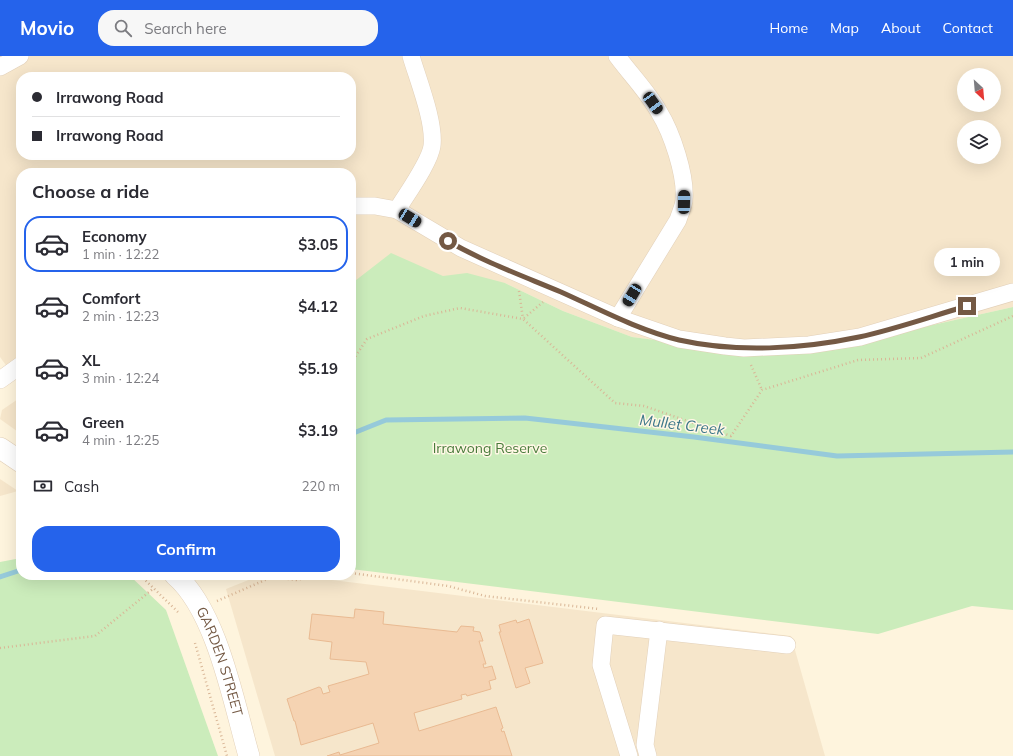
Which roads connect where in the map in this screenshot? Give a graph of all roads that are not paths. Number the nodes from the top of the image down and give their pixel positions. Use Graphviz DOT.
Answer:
graph roads {
  1 [pos="20,56"];
  2 [pos="411,56"];
  3 [pos="617,56"];
  4 [pos="0,67"];
  5 [pos="356,206"];
  6 [pos="397,210"];
  7 [pos="1013,292"];
  8 [pos="618,318"];
  9 [pos="16,369"];
  10 [pos="0,380"];
  11 [pos="0,448"];
  12 [pos="16,459"];
  13 [pos="181,580"];
  14 [pos="659,630"];
  15 [pos="787,645"];
  16 [pos="249,756"];
  17 [pos="629,756"];
  18 [pos="648,756"];
  1 -- 4 [label="street"];
  2 -- 6 [label="street"];
  3 -- 8 [label="street"];
  5 -- 6 [label="street"];
  6 -- 8 [label="street"];
  7 -- 8 [label="street"];
  9 -- 10 [label="street"];
  11 -- 12 [label="street"];
  13 -- 16 [label="street, GARDEN STREET"];
  14 -- 15 [label="street"];
  14 -- 17 [label="street"];
  14 -- 18 [label="street"];
}
